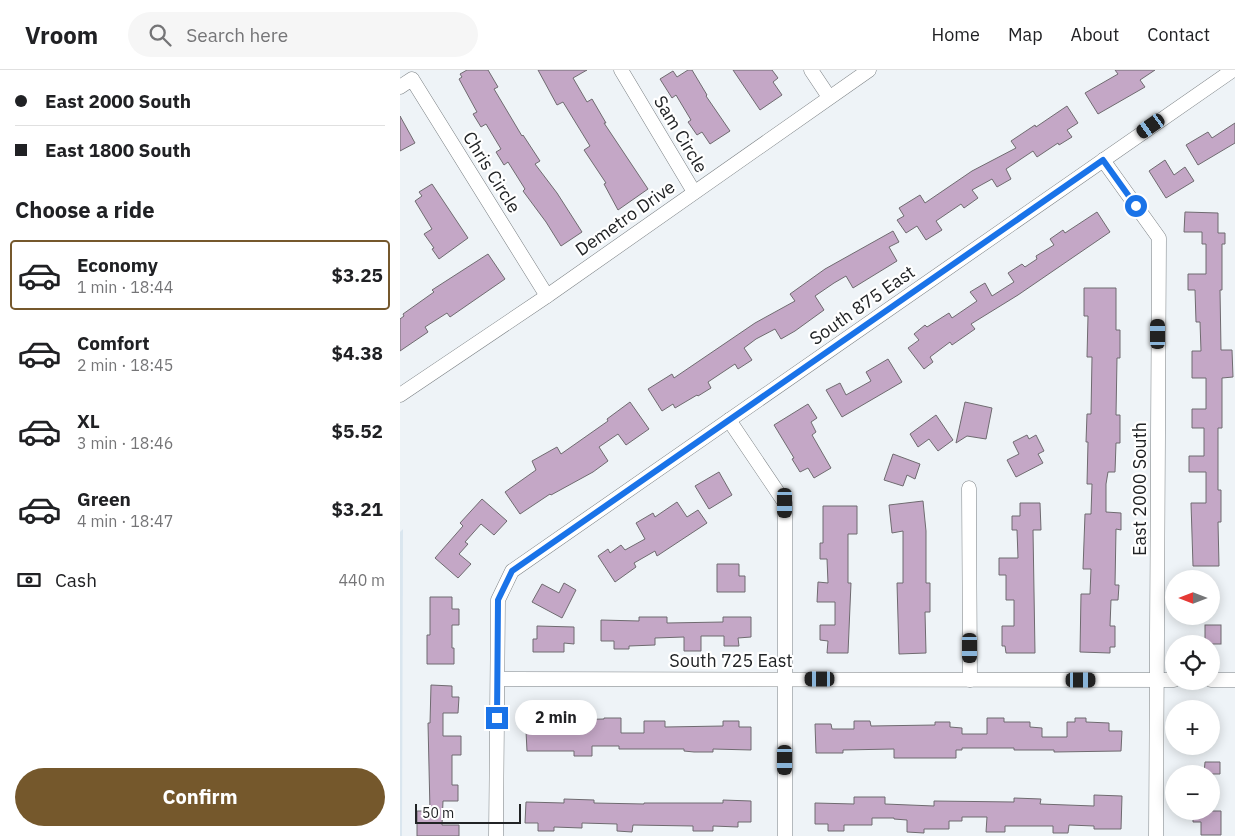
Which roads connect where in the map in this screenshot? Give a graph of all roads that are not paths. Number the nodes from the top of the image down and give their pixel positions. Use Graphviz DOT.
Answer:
graph roads {
  1 [pos="621,70"];
  2 [pos="811,70"];
  3 [pos="869,70"];
  4 [pos="1233,70"];
  5 [pos="400,86"];
  6 [pos="830,97"];
  7 [pos="1103,160"];
  8 [pos="694,192"];
  9 [pos="548,296"];
  10 [pos="400,394"];
  11 [pos="729,420"];
  12 [pos="969,488"];
  13 [pos="498,679"];
  14 [pos="785,679"];
  15 [pos="970,680"];
  16 [pos="1157,680"];
  17 [pos="1165,680"];
  18 [pos="1220,680"];
  19 [pos="1235,680"];
  20 [pos="496,836"];
  21 [pos="785,836"];
  22 [pos="1156,836"];
  1 -- 8 [label="street, Sam Circle"];
  2 -- 6 [label="street"];
  3 -- 6 [label="street, Demetro Drive"];
  4 -- 7 [label="street, South 875 East"];
  5 -- 9 [label="street, Chris Circle"];
  6 -- 8 [label="street, Demetro Drive"];
  7 -- 11 [label="street, South 875 East"];
  7 -- 16 [label="street, East 2000 South"];
  8 -- 9 [label="street, Demetro Drive"];
  9 -- 10 [label="street, Demetro Drive"];
  11 -- 13 [label="street, South 875 East"];
  11 -- 14 [label="street"];
  12 -- 15 [label="street"];
  13 -- 14 [label="street, South 725 East"];
  13 -- 20 [label="street"];
  14 -- 15 [label="street, South 725 East"];
  14 -- 21 [label="street"];
  15 -- 16 [label="street, South 725 East"];
  16 -- 17 [label="street, South 725 East"];
  16 -- 22 [label="street, East 2000 South"];
  18 -- 19 [label="street"];
}
